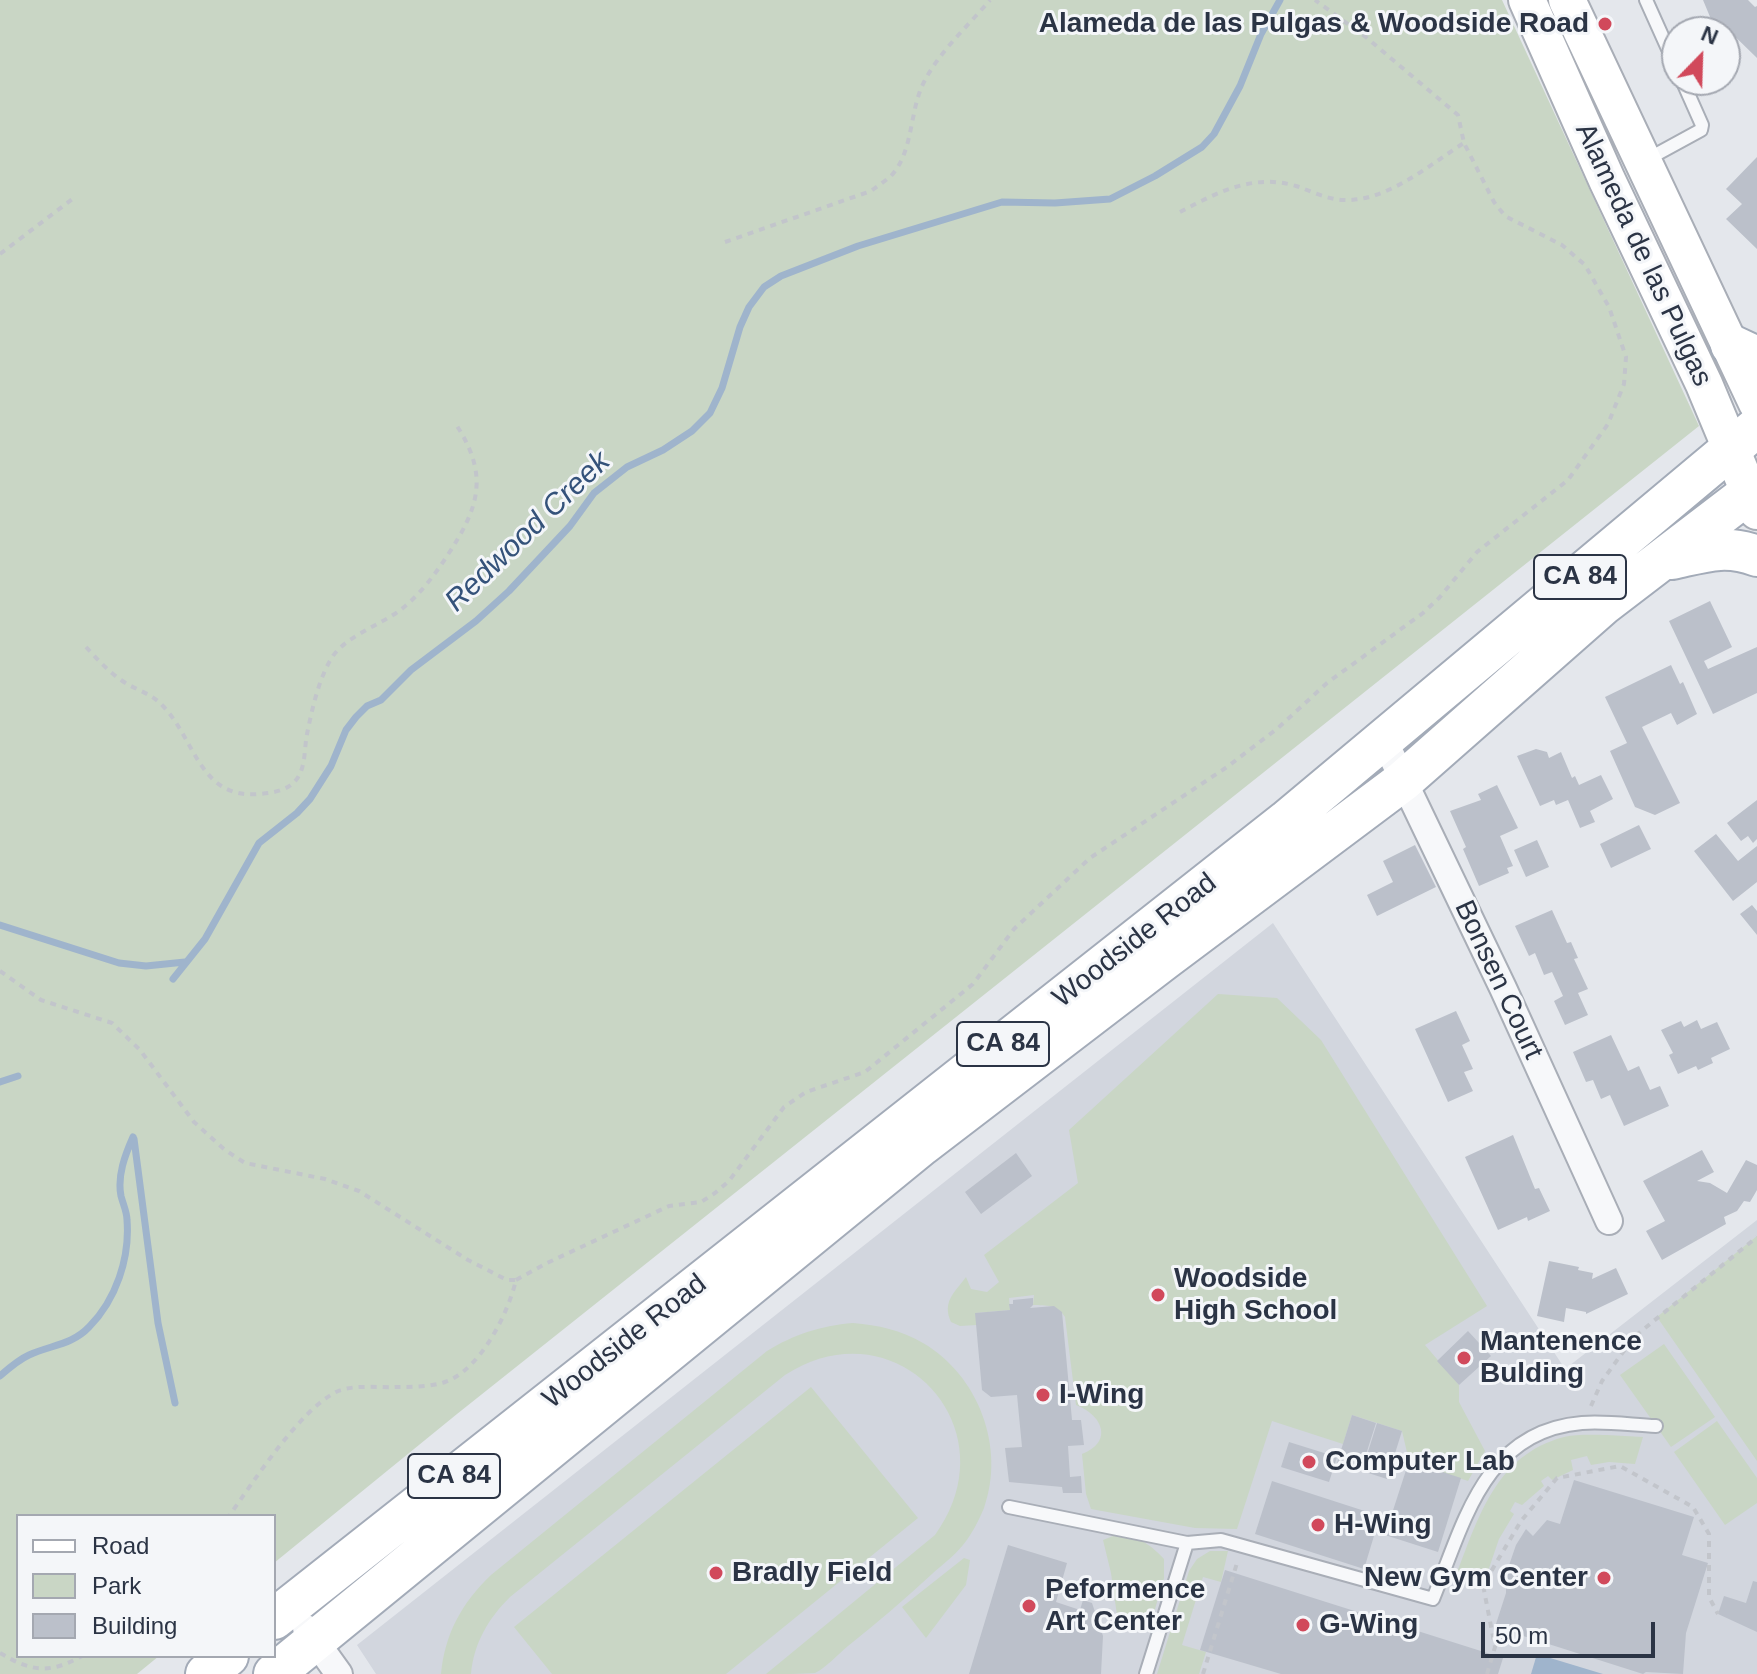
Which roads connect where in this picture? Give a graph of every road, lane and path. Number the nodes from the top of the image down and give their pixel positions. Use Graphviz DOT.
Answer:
graph roads {
  1 [pos="990,0"];
  2 [pos="1315,0"];
  3 [pos="1527,0"];
  4 [pos="1567,0"];
  5 [pos="1646,0"];
  6 [pos="1661,33"];
  7 [pos="1689,96"];
  8 [pos="1464,143"];
  9 [pos="1643,162"];
  10 [pos="1607,180"];
  11 [pos="75,197"];
  12 [pos="1180,212"];
  13 [pos="725,242"];
  14 [pos="0,254"];
  15 [pos="1744,351"];
  16 [pos="1757,403"];
  17 [pos="455,423"];
  18 [pos="1744,438"];
  19 [pos="1755,497"];
  20 [pos="1757,556"];
  21 [pos="1660,562"];
  22 [pos="86,647"];
  23 [pos="1384,740"];
  24 [pos="1403,781"];
  25 [pos="0,971"];
  26 [pos="1609,1221"];
  27 [pos="1757,1237"];
  28 [pos="516,1280"];
  29 [pos="1584,1423"];
  30 [pos="1656,1426"];
  31 [pos="1009,1507"];
  32 [pos="230,1514"];
  33 [pos="1187,1543"];
  34 [pos="1243,1545"];
  35 [pos="282,1613"];
  36 [pos="1718,1614"];
  37 [pos="315,1640"];
  38 [pos="0,1653"];
  39 [pos="79,1658"];
  40 [pos="226,1658"];
  41 [pos="206,1674"];
  42 [pos="274,1674"];
  43 [pos="339,1674"];
  44 [pos="1146,1674"];
  45 [pos="1203,1674"];
  46 [pos="1487,1674"];
  1 -- 13 [label="path"];
  2 -- 8 [label="path"];
  3 -- 10 [label="main road, Alameda de las Pulgas"];
  4 -- 9 [label="main road, Alameda de las Pulgas"];
  5 -- 6 [label="lane"];
  7 -- 9 [label="lane"];
  8 -- 12 [label="path"];
  8 -- 28 [label="path"];
  9 -- 10 [label="main road"];
  9 -- 15 [label="main road, Alameda de las Pulgas"];
  10 -- 18 [label="main road, Alameda de las Pulgas"];
  11 -- 14 [label="path"];
  15 -- 16 [label="main road, Alameda de las Pulgas"];
  17 -- 22 [label="path"];
  18 -- 19 [label="main road, Alameda de las Pulgas"];
  18 -- 23 [label="main road, Woodside Road / CA 84"];
  19 -- 21 [label="main road, Woodside Road / CA 84"];
  20 -- 21 [label="main road"];
  21 -- 24 [label="main road, Woodside Road / CA 84"];
  23 -- 24 [label="street, Bonsen Court"];
  23 -- 35 [label="main road, Woodside Road / CA 84"];
  24 -- 26 [label="street, Bonsen Court"];
  24 -- 37 [label="main road, Woodside Road / CA 84"];
  25 -- 28 [label="path"];
  27 -- 29 [label="path"];
  28 -- 32 [label="path"];
  29 -- 30 [label="lane"];
  29 -- 34 [label="lane"];
  31 -- 33 [label="lane"];
  33 -- 34 [label="lane"];
  33 -- 44 [label="lane"];
  34 -- 45 [label="path"];
  35 -- 37 [label="street"];
  36 -- 46 [label="path"];
  37 -- 42 [label="main road, Woodside Road / CA 84"];
  37 -- 43 [label="street"];
  38 -- 39 [label="path"];
  40 -- 41 [label="main road"];
}
